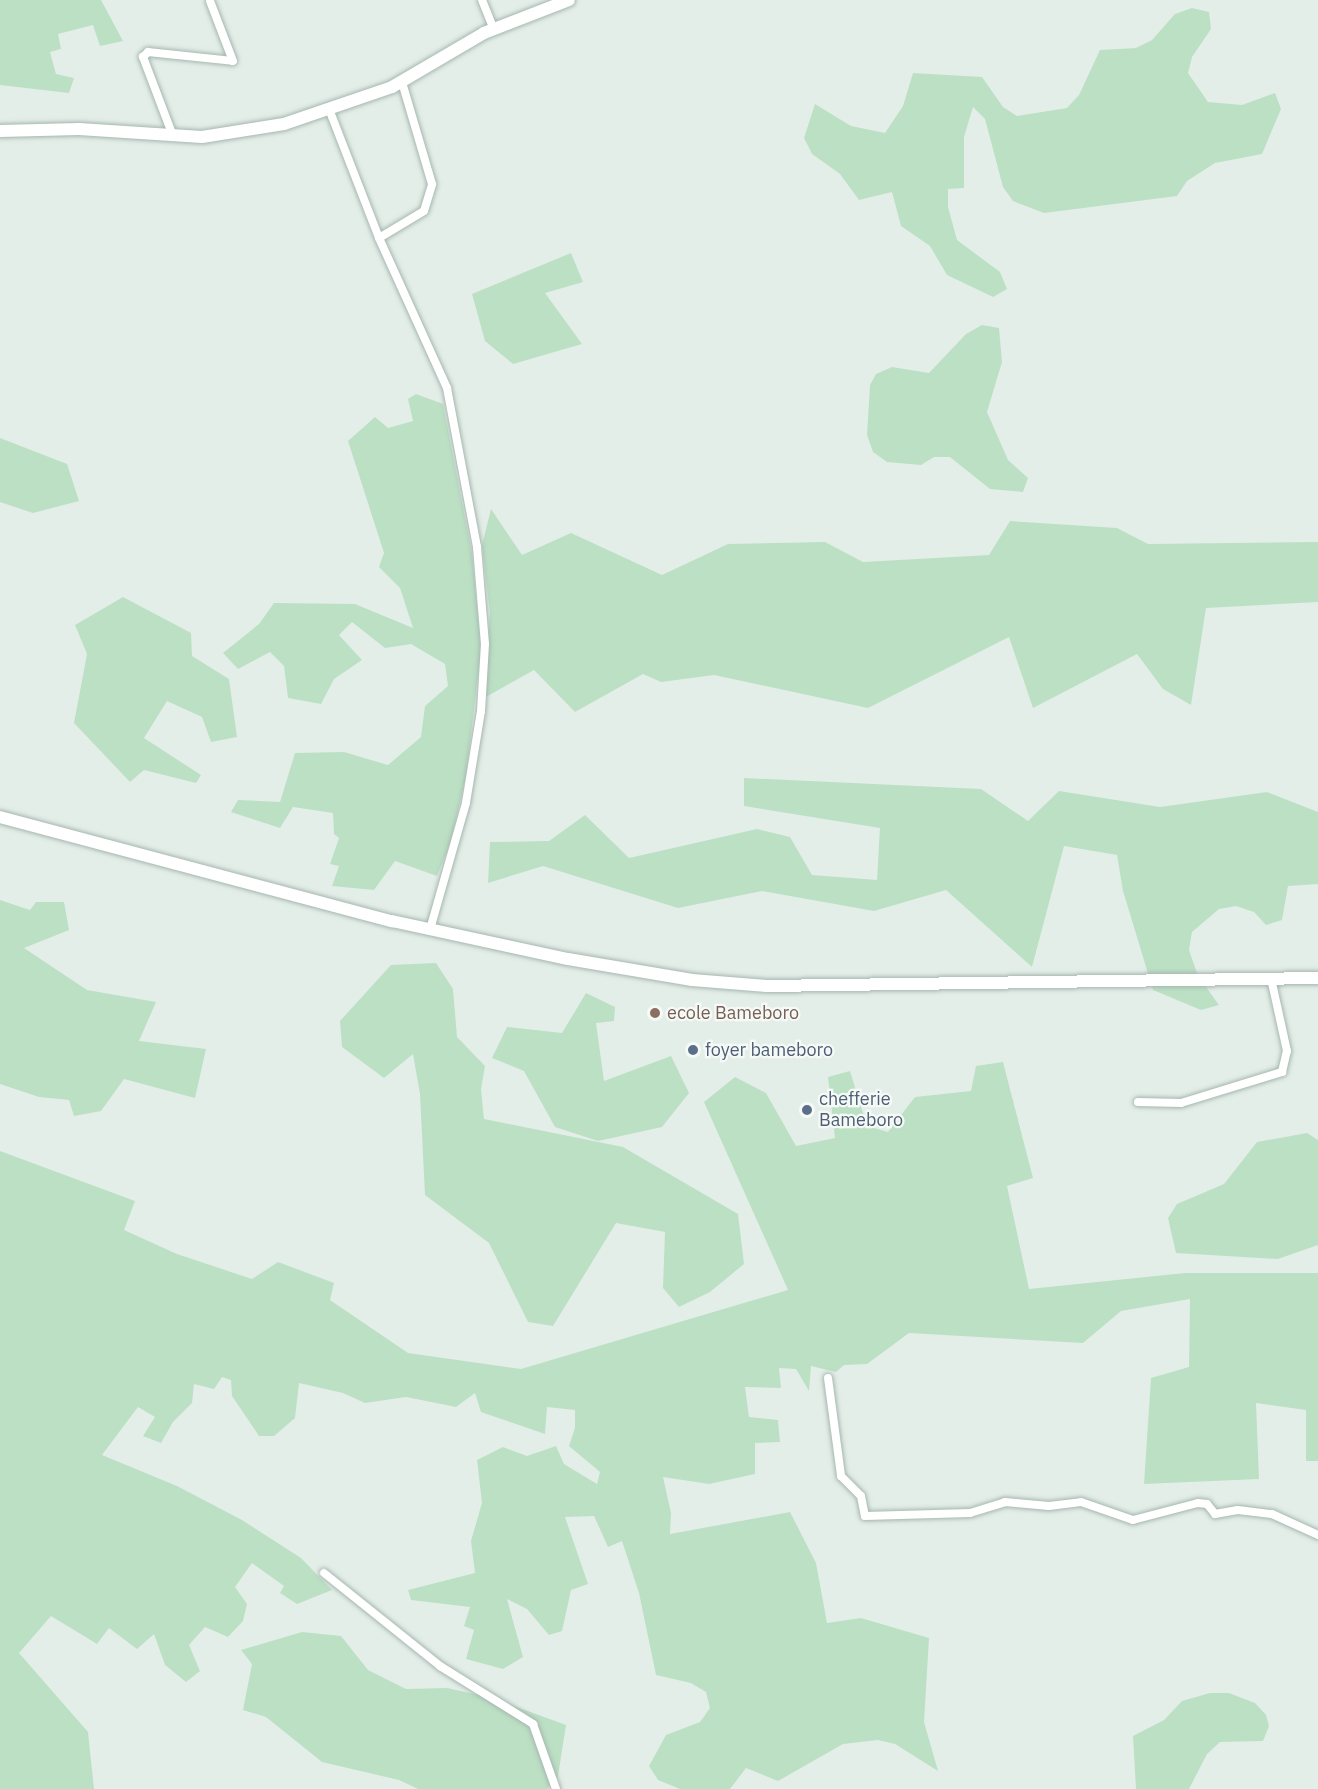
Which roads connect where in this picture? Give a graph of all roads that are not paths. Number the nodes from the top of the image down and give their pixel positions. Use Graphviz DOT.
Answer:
graph roads {
  1 [pos="482,0"];
  2 [pos="569,0"];
  3 [pos="210,1"];
  4 [pos="494,30"];
  5 [pos="402,82"];
  6 [pos="329,110"];
  7 [pos="0,131"];
  8 [pos="173,136"];
  9 [pos="379,238"];
  10 [pos="0,817"];
  11 [pos="430,929"];
  12 [pos="1271,978"];
  13 [pos="1318,978"];
  14 [pos="1138,1102"];
  15 [pos="828,1378"];
  16 [pos="1318,1535"];
  17 [pos="324,1574"];
  18 [pos="556,1789"];
  1 -- 4 [label="street"];
  2 -- 4 [label="street"];
  3 -- 8 [label="street"];
  4 -- 5 [label="street"];
  5 -- 6 [label="street"];
  5 -- 9 [label="street"];
  6 -- 8 [label="street"];
  6 -- 9 [label="street"];
  7 -- 8 [label="street"];
  9 -- 11 [label="street"];
  10 -- 11 [label="street"];
  11 -- 12 [label="street"];
  12 -- 13 [label="street"];
  12 -- 14 [label="street"];
  15 -- 16 [label="street"];
  17 -- 18 [label="street"];
}
